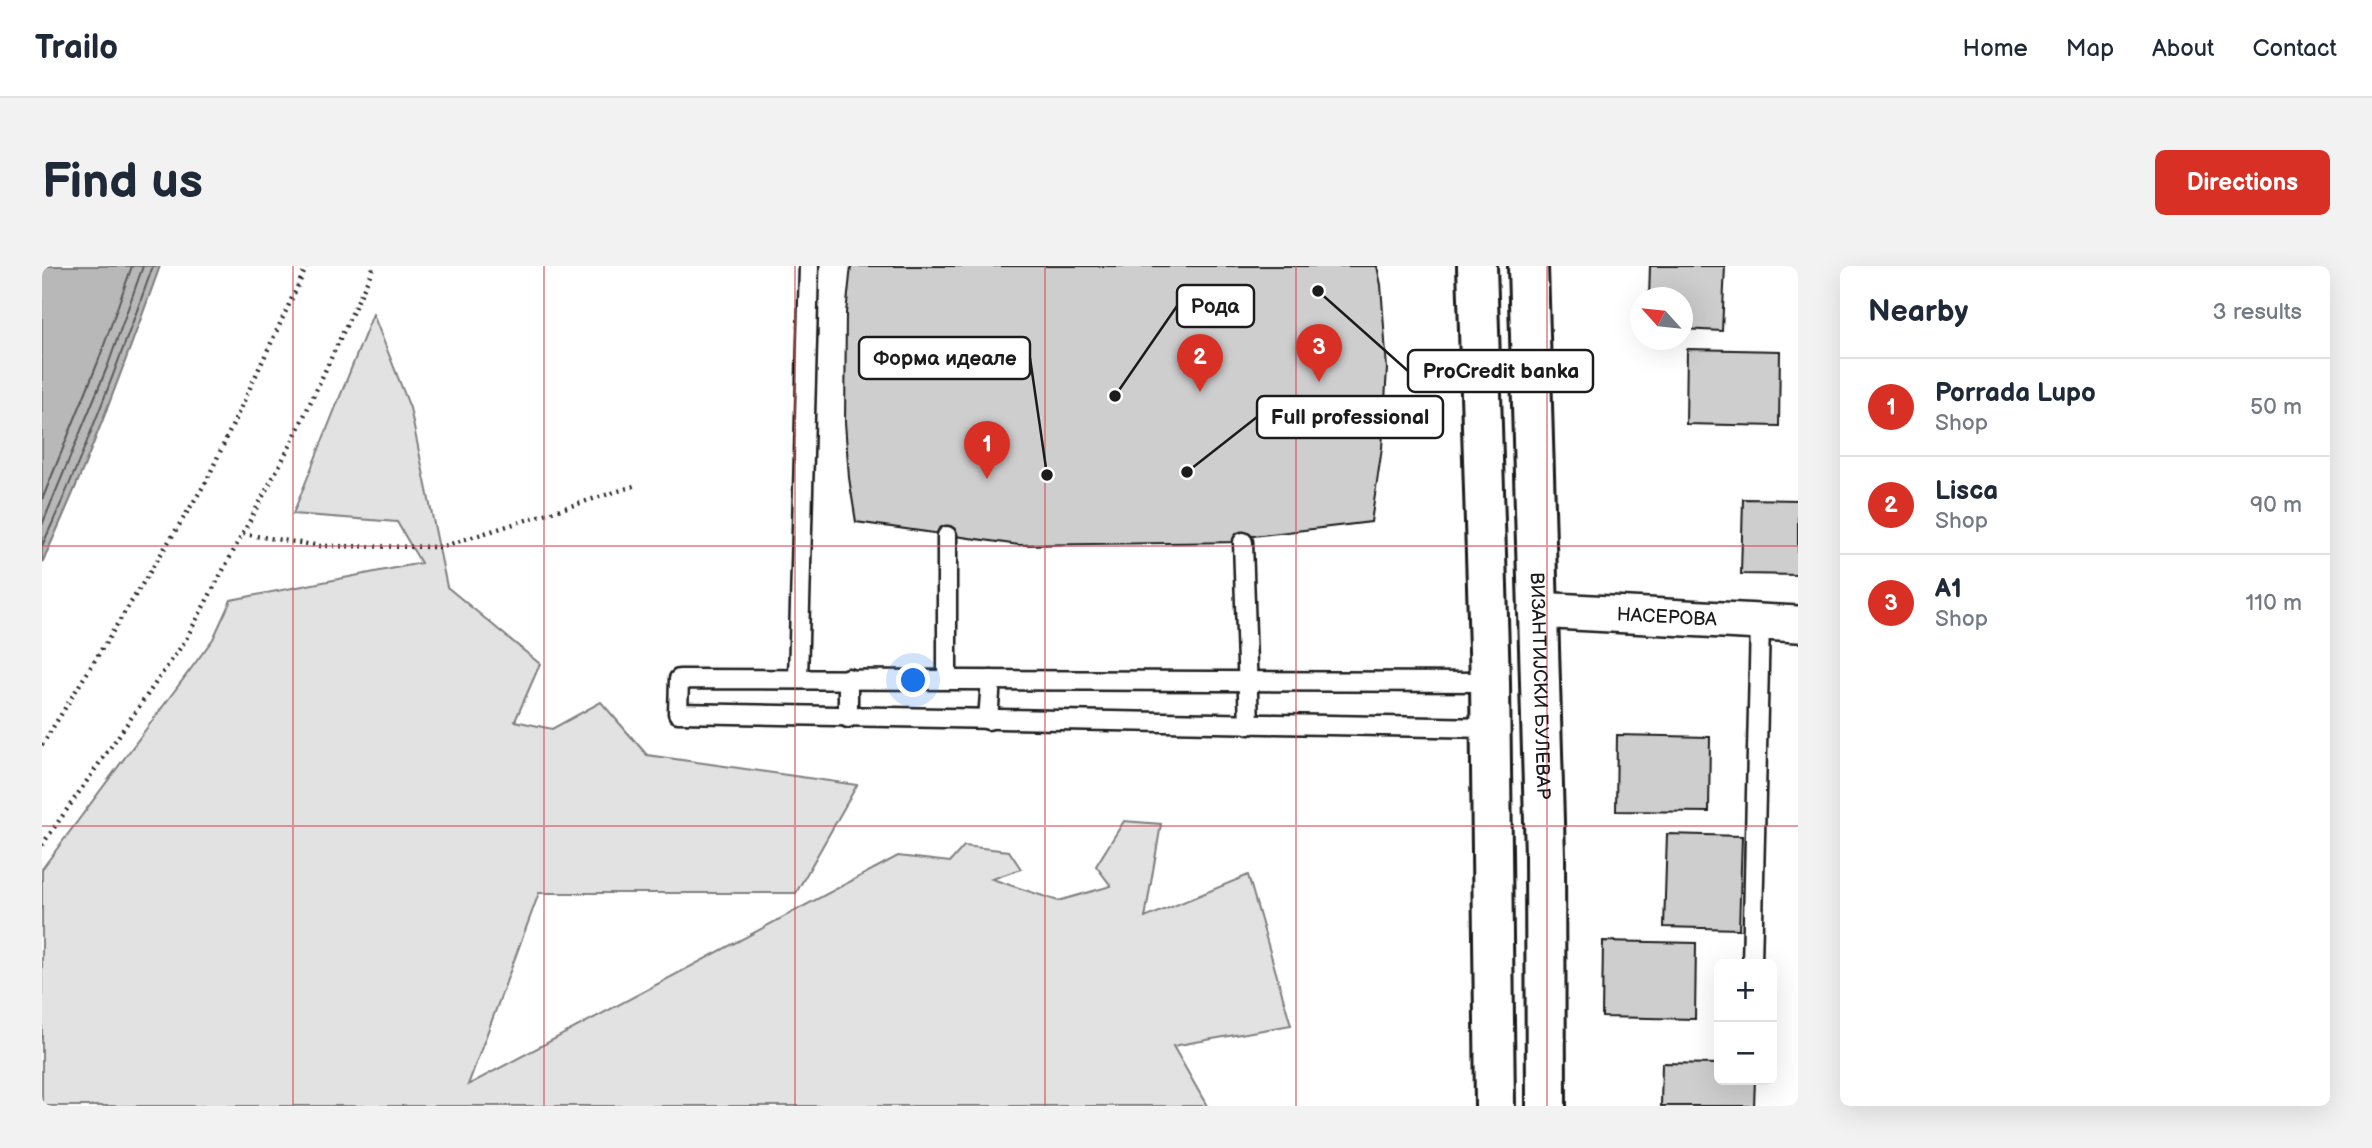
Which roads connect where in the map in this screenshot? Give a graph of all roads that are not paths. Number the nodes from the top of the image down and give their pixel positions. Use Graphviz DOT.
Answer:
graph roads {
  1 [pos="809,266"];
  2 [pos="1477,266"];
  3 [pos="1528,266"];
  4 [pos="947,536"];
  5 [pos="1243,541"];
  6 [pos="1536,610"];
  7 [pos="1760,623"];
  8 [pos="1798,624"];
  9 [pos="848,678"];
  10 [pos="798,679"];
  11 [pos="947,679"];
  12 [pos="991,680"];
  13 [pos="1490,681"];
  14 [pos="1248,683"];
  15 [pos="848,718"];
  16 [pos="988,720"];
  17 [pos="1249,725"];
  18 [pos="1489,728"];
  19 [pos="1752,959"];
  20 [pos="1496,1106"];
  21 [pos="1546,1106"];
  1 -- 10 [label="lane"];
  2 -- 13 [label="street"];
  3 -- 6 [label="street, ВИЗАНТИЈСКИ БУЛЕВАР"];
  4 -- 11 [label="lane"];
  5 -- 14 [label="lane"];
  6 -- 7 [label="street, НАСЕРОВА"];
  6 -- 21 [label="street, ВИЗАНТИЈСКИ БУЛЕВАР"];
  7 -- 8 [label="street, НАСЕРОВА"];
  7 -- 19 [label="lane"];
  9 -- 10 [label="lane"];
  9 -- 11 [label="lane"];
  9 -- 15 [label="lane"];
  10 -- 15 [label="lane"];
  11 -- 12 [label="lane"];
  12 -- 14 [label="lane"];
  12 -- 16 [label="lane"];
  13 -- 14 [label="lane"];
  13 -- 18 [label="street"];
  14 -- 17 [label="lane"];
  15 -- 16 [label="lane"];
  16 -- 17 [label="lane"];
  17 -- 18 [label="lane"];
  18 -- 20 [label="street"];
}
